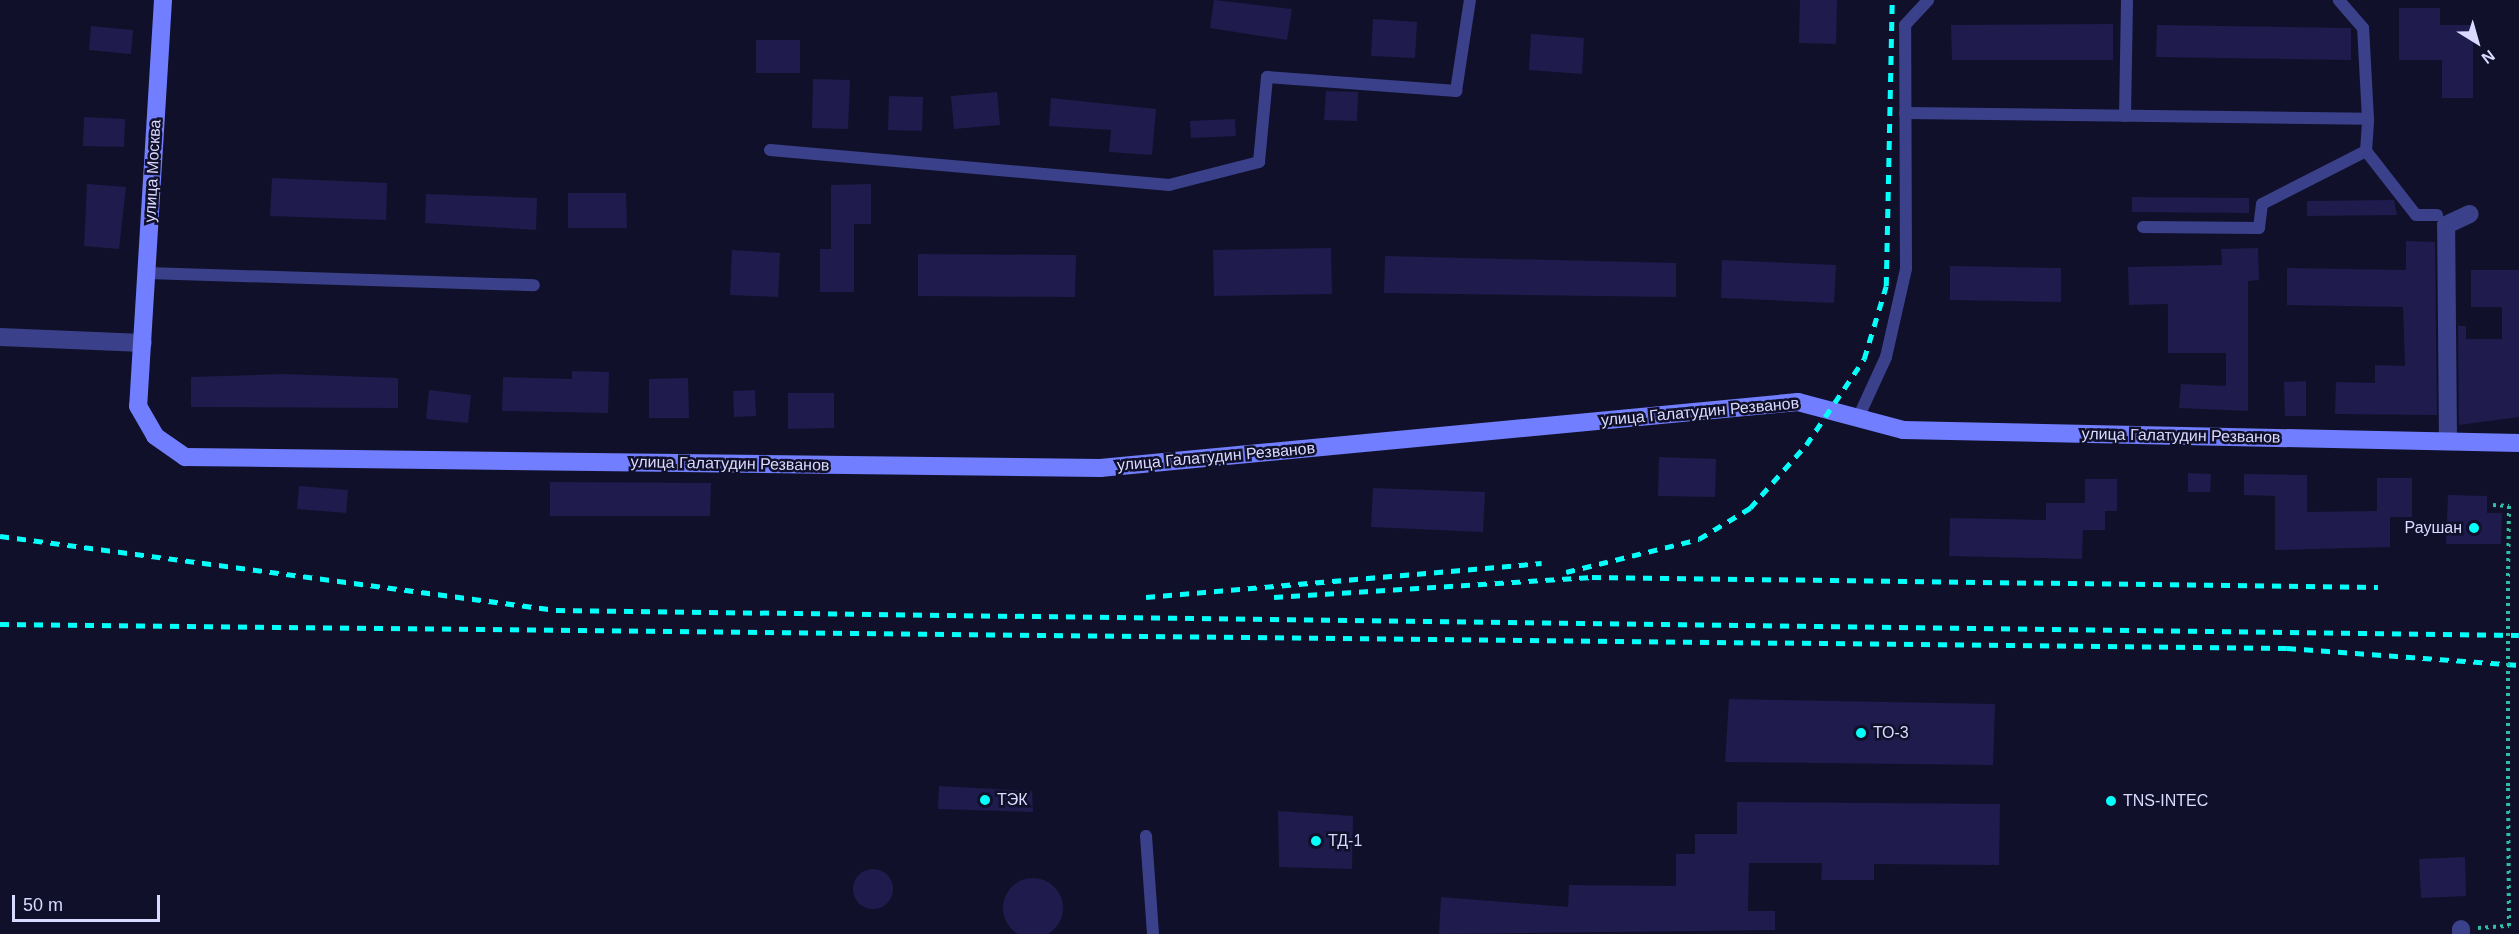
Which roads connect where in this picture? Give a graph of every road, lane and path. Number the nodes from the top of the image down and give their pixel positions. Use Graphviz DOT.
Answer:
graph roads {
  1 [pos="163,0"];
  2 [pos="1470,0"];
  3 [pos="1928,0"];
  4 [pos="2127,0"];
  5 [pos="2339,0"];
  6 [pos="1905,113"];
  7 [pos="2125,116"];
  8 [pos="2368,119"];
  9 [pos="770,150"];
  10 [pos="2366,151"];
  11 [pos="2469,214"];
  12 [pos="2437,215"];
  13 [pos="2143,227"];
  14 [pos="147,273"];
  15 [pos="534,285"];
  16 [pos="0,337"];
  17 [pos="143,343"];
  18 [pos="1858,418"];
  19 [pos="2448,441"];
  20 [pos="2519,443"];
  21 [pos="2493,505"];
  22 [pos="1146,836"];
  23 [pos="2461,932"];
  24 [pos="1153,934"];
  1 -- 14 [label="street, улица Москва"];
  2 -- 9 [label="lane"];
  3 -- 6 [label="lane"];
  4 -- 7 [label="lane"];
  5 -- 8 [label="lane"];
  6 -- 7 [label="lane"];
  6 -- 18 [label="lane"];
  7 -- 8 [label="lane"];
  8 -- 10 [label="lane"];
  10 -- 12 [label="lane"];
  10 -- 13 [label="lane"];
  11 -- 19 [label="street"];
  14 -- 15 [label="lane"];
  14 -- 17 [label="street, улица Москва"];
  16 -- 17 [label="street"];
  17 -- 18 [label="street, улица Галатудин Резванов"];
  18 -- 19 [label="street, улица Галатудин Резванов"];
  19 -- 20 [label="street, улица Галатудин Резванов"];
  21 -- 23 [label="path, bridge"];
  22 -- 24 [label="lane"];
}
